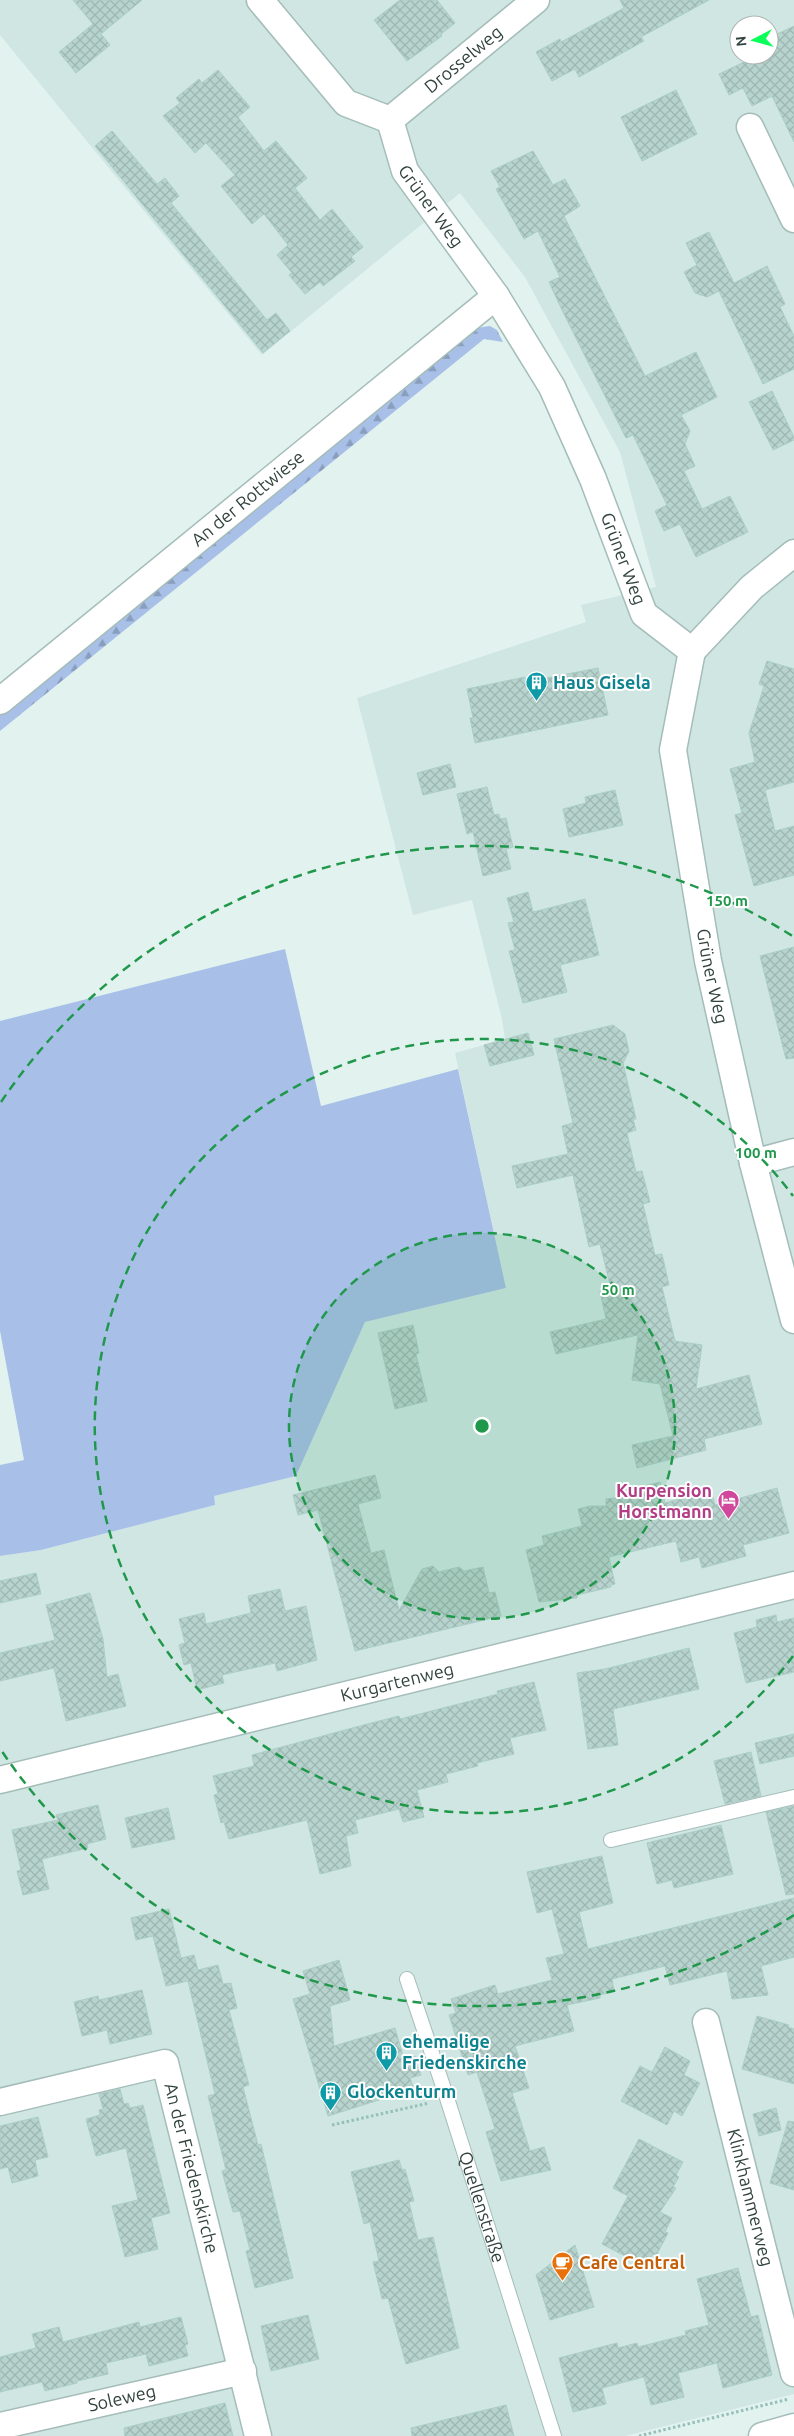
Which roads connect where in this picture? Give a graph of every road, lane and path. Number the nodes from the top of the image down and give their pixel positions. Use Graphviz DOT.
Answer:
graph roads {
  1 [pos="260,0"];
  2 [pos="536,0"];
  3 [pos="390,120"];
  4 [pos="750,127"];
  5 [pos="794,219"];
  6 [pos="496,296"];
  7 [pos="794,553"];
  8 [pos="692,651"];
  9 [pos="0,700"];
  10 [pos="794,1152"];
  11 [pos="753,1163"];
  12 [pos="794,1320"];
  13 [pos="794,1585"];
  14 [pos="0,1780"];
  15 [pos="794,1796"];
  16 [pos="611,1840"];
  17 [pos="407,1979"];
  18 [pos="706,2022"];
  19 [pos="447,2098"];
  20 [pos="0,2102"];
  21 [pos="332,2125"];
  22 [pos="243,2371"];
  23 [pos="794,2373"];
  24 [pos="794,2398"];
  25 [pos="0,2426"];
  26 [pos="794,2428"];
  27 [pos="258,2436"];
  28 [pos="554,2436"];
  29 [pos="639,2436"];
  30 [pos="762,2436"];
  1 -- 3 [label="street"];
  2 -- 3 [label="street, Drosselweg"];
  3 -- 6 [label="street, Grüner Weg"];
  4 -- 5 [label="street"];
  6 -- 8 [label="street, Grüner Weg"];
  6 -- 9 [label="street, An der Rottwiese"];
  7 -- 8 [label="street"];
  8 -- 11 [label="street, Grüner Weg"];
  10 -- 11 [label="street"];
  11 -- 12 [label="street, Grüner Weg"];
  13 -- 14 [label="street, Kurgartenweg"];
  15 -- 16 [label="lane"];
  17 -- 19 [label="lane, Quellenstraße"];
  18 -- 23 [label="street, Klinkhammerweg"];
  19 -- 21 [label="path"];
  19 -- 28 [label="lane, Quellenstraße"];
  20 -- 22 [label="street, An der Friedenskirche"];
  22 -- 25 [label="street, Soleweg"];
  22 -- 27 [label="street, An der Friedenskirche"];
  24 -- 29 [label="path"];
  26 -- 30 [label="street"];
}
